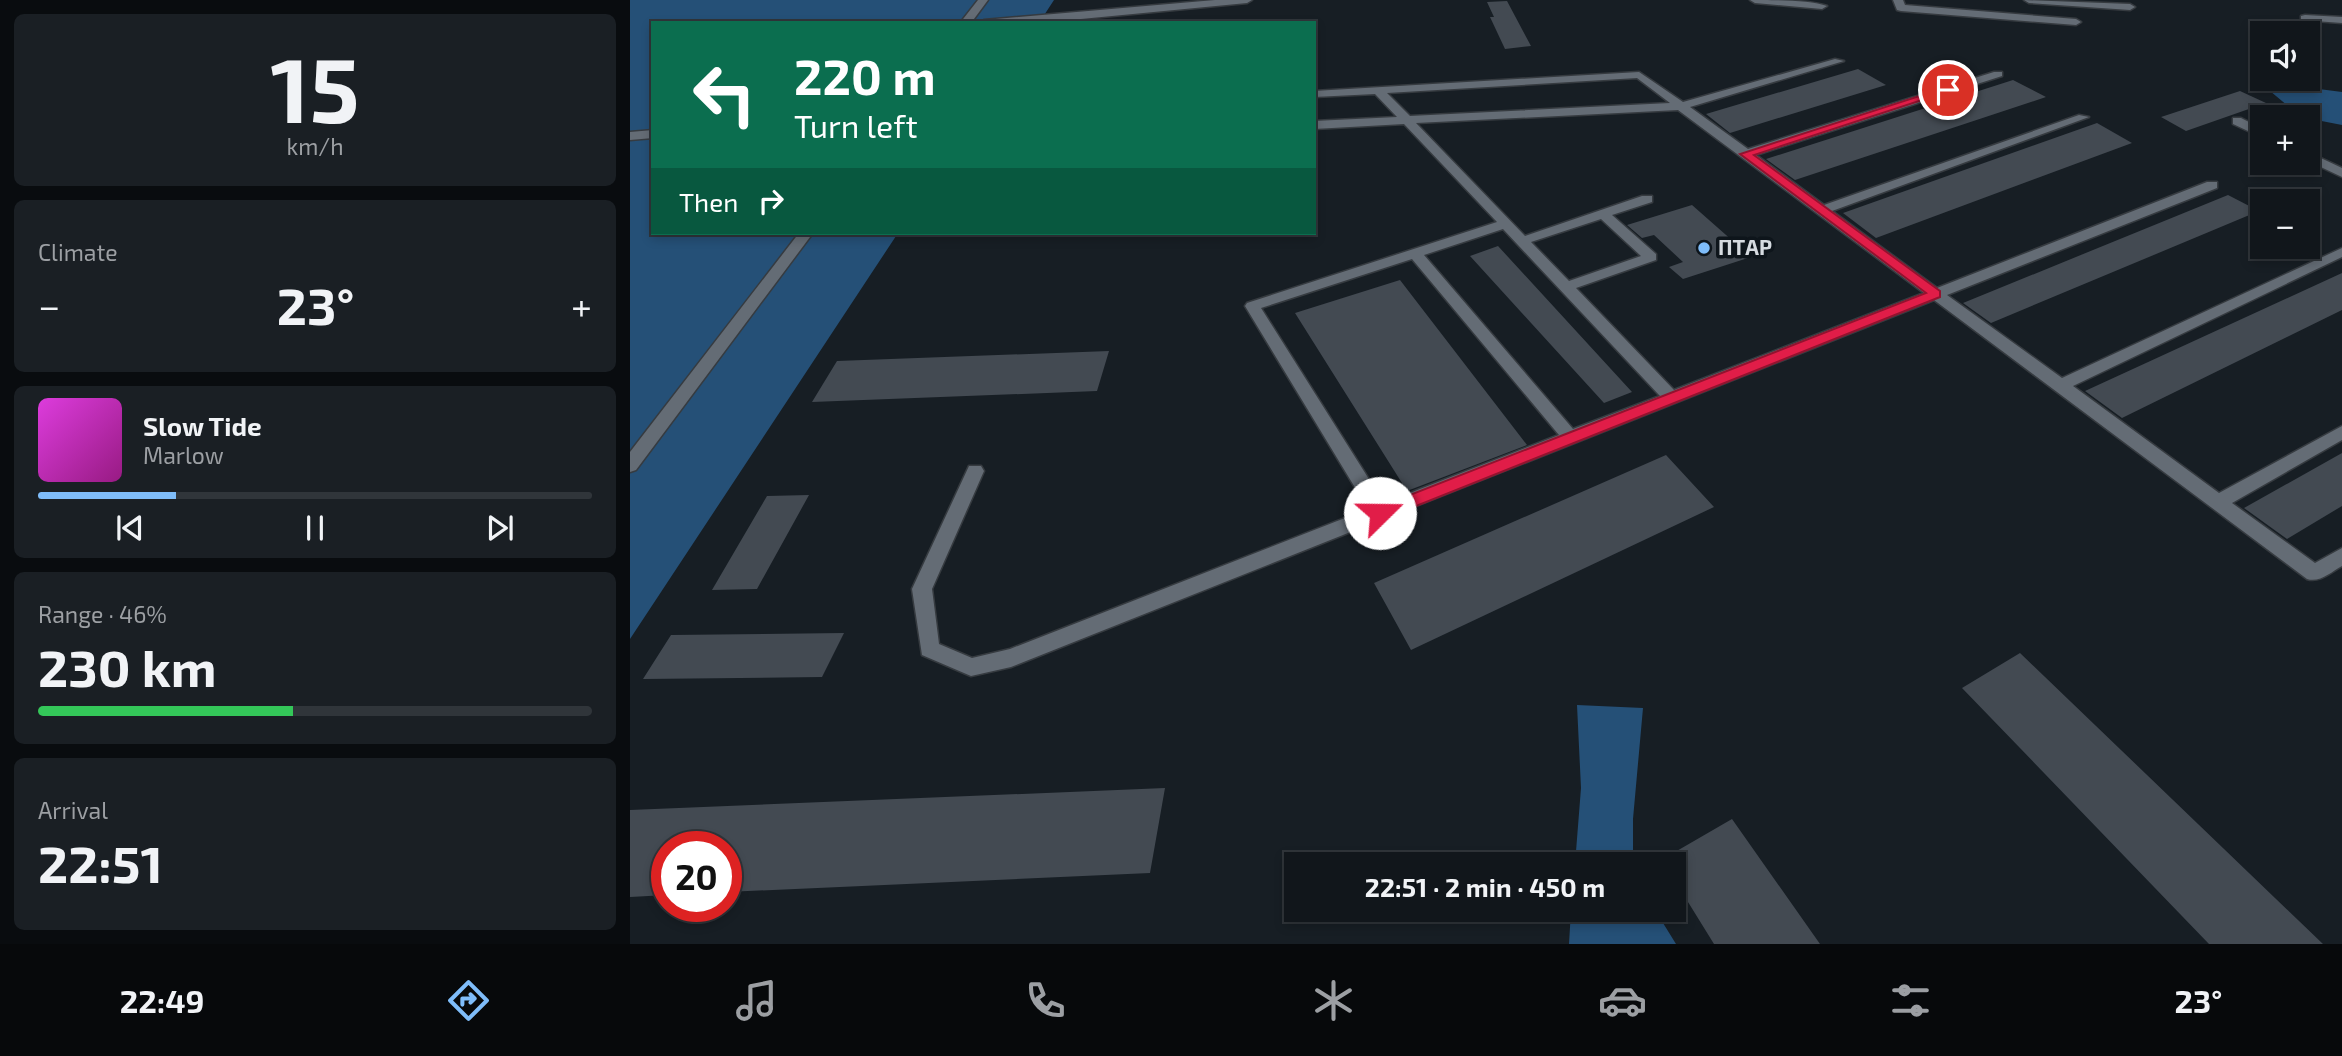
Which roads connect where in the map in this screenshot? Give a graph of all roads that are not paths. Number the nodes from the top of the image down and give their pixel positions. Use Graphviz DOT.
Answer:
graph roads {
  1 [pos="983,0"];
  2 [pos="1247,0"];
  3 [pos="1755,0"];
  4 [pos="1898,0"];
  5 [pos="2029,0"];
  6 [pos="1822,6"];
  7 [pos="2130,7"];
  8 [pos="2305,18"];
  9 [pos="1076,19"];
  10 [pos="2342,20"];
  11 [pos="967,21"];
  12 [pos="1030,21"];
  13 [pos="2076,22"];
  14 [pos="1839,61"];
  15 [pos="1998,74"];
  16 [pos="1378,90"];
  17 [pos="1316,94"];
  18 [pos="1681,106"];
  19 [pos="2083,117"];
  20 [pos="1407,120"];
  21 [pos="2237,121"];
  22 [pos="1316,125"];
  23 [pos="2250,128"];
  24 [pos="651,134"];
  25 [pos="630,136"];
  26 [pos="1746,154"];
  27 [pos="2320,162"];
  28 [pos="2342,173"];
  29 [pos="2212,185"];
  30 [pos="1647,199"];
  31 [pos="1822,210"];
  32 [pos="1603,214"];
  33 [pos="1505,224"];
  34 [pos="804,235"];
  35 [pos="1522,241"];
  36 [pos="2341,252"];
  37 [pos="1416,253"];
  38 [pos="1566,287"];
  39 [pos="1936,294"];
  40 [pos="2060,386"];
  41 [pos="1672,398"];
  42 [pos="2342,432"];
  43 [pos="1571,438"];
  44 [pos="630,465"];
  45 [pos="975,471"];
  46 [pos="2219,502"];
  47 [pos="1380,513"];
  48 [pos="2342,556"];
  1 -- 11 [label="street"];
  2 -- 9 [label="street"];
  3 -- 6 [label="street"];
  4 -- 13 [label="street"];
  5 -- 7 [label="street"];
  8 -- 10 [label="street"];
  9 -- 12 [label="street"];
  14 -- 18 [label="street"];
  15 -- 26 [label="street"];
  16 -- 17 [label="street"];
  16 -- 18 [label="street"];
  16 -- 20 [label="street"];
  18 -- 20 [label="street"];
  18 -- 26 [label="street"];
  19 -- 31 [label="street"];
  20 -- 22 [label="street"];
  20 -- 33 [label="street"];
  21 -- 23 [label="street"];
  24 -- 25 [label="street"];
  26 -- 31 [label="street"];
  27 -- 28 [label="street"];
  29 -- 39 [label="street"];
  30 -- 32 [label="street"];
  31 -- 39 [label="street"];
  32 -- 35 [label="street"];
  32 -- 38 [label="street"];
  33 -- 35 [label="street"];
  33 -- 37 [label="street"];
  34 -- 44 [label="street"];
  35 -- 38 [label="street"];
  36 -- 40 [label="street"];
  37 -- 43 [label="street"];
  37 -- 47 [label="street"];
  38 -- 41 [label="street"];
  39 -- 40 [label="street"];
  39 -- 41 [label="street"];
  40 -- 46 [label="street"];
  41 -- 43 [label="street"];
  42 -- 46 [label="street"];
  43 -- 47 [label="street"];
  45 -- 47 [label="street"];
  46 -- 48 [label="street"];
}
